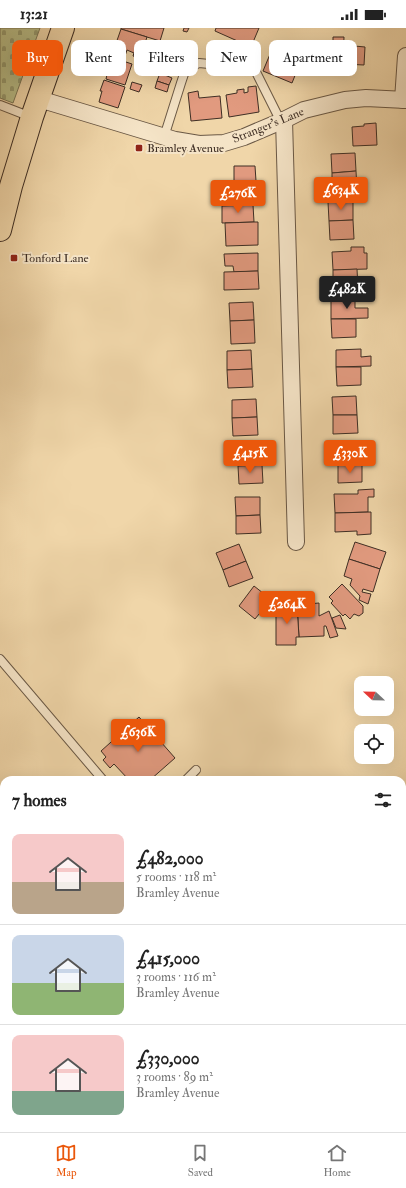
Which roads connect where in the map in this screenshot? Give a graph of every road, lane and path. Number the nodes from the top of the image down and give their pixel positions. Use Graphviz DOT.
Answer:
graph roads {
  1 [pos="63,28"];
  2 [pos="406,56"];
  3 [pos="206,64"];
  4 [pos="258,76"];
  5 [pos="404,100"];
  6 [pos="0,105"];
  7 [pos="35,108"];
  8 [pos="282,121"];
  9 [pos="164,136"];
  10 [pos="6,185"];
  11 [pos="0,230"];
  12 [pos="296,542"];
  13 [pos="0,660"];
  14 [pos="196,770"];
  15 [pos="100,776"];
  16 [pos="190,776"];
  1 -- 7 [label="highway"];
  2 -- 5 [label="street"];
  3 -- 9 [label="lane"];
  4 -- 8 [label="lane"];
  5 -- 8 [label="street, Stranger's Lane"];
  6 -- 7 [label="lane"];
  7 -- 9 [label="street, Stranger's Lane"];
  7 -- 10 [label="highway"];
  8 -- 9 [label="street, Stranger's Lane"];
  8 -- 12 [label="street"];
  10 -- 11 [label="highway"];
  13 -- 15 [label="lane"];
  14 -- 16 [label="lane"];
}
